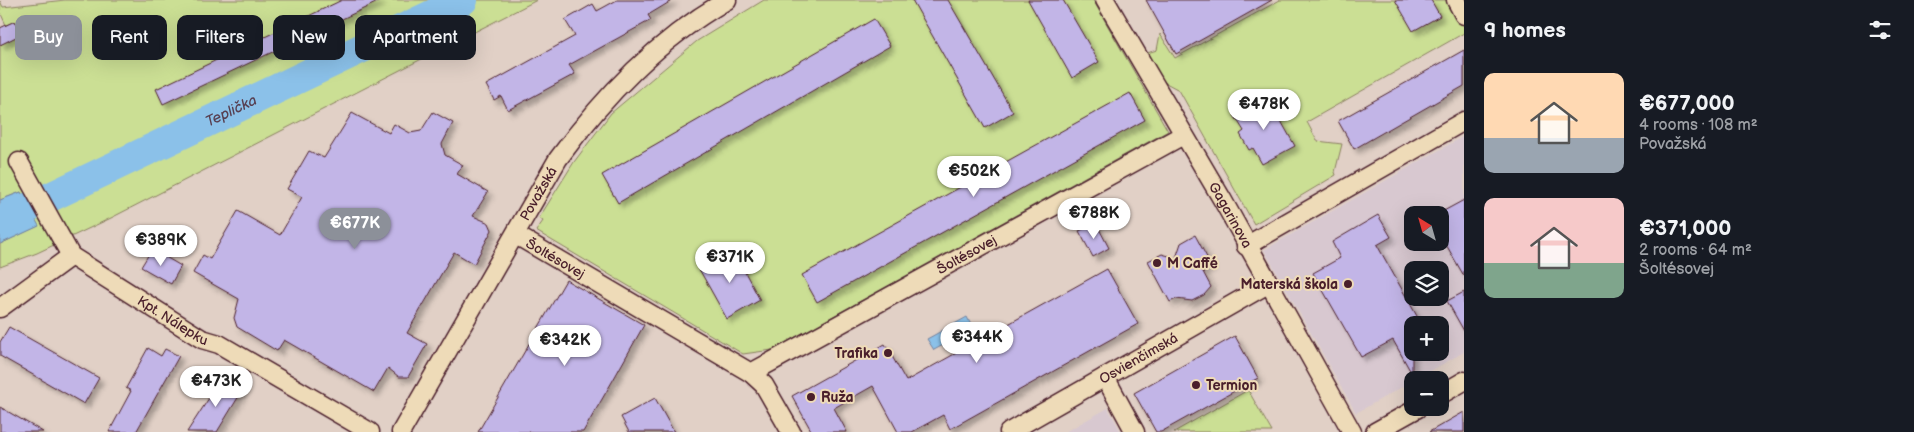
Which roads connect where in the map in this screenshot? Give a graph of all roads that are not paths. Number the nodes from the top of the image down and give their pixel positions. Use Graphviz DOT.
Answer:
graph roads {
  1 [pos="727,0"];
  2 [pos="1105,0"];
  3 [pos="1456,0"];
  4 [pos="1464,14"];
  5 [pos="1464,120"];
  6 [pos="1182,134"];
  7 [pos="19,162"];
  8 [pos="516,235"];
  9 [pos="1246,246"];
  10 [pos="72,256"];
  11 [pos="1268,284"];
  12 [pos="0,308"];
  13 [pos="751,373"];
  14 [pos="1105,377"];
  15 [pos="1464,381"];
  16 [pos="1449,390"];
  17 [pos="1404,416"];
  18 [pos="370,432"];
  19 [pos="402,432"];
  20 [pos="790,432"];
  21 [pos="1009,432"];
  22 [pos="1135,432"];
  23 [pos="1352,432"];
  24 [pos="1375,432"];
  1 -- 8 [label="street, Považská"];
  2 -- 6 [label="street, Gagarinova"];
  3 -- 4 [label="street"];
  5 -- 9 [label="street"];
  6 -- 9 [label="street, Gagarinova"];
  6 -- 13 [label="street, Šoltésovej"];
  7 -- 10 [label="street, Kpt. Nálepku"];
  8 -- 13 [label="street, Šoltésovej"];
  8 -- 19 [label="street, Považská"];
  9 -- 11 [label="street, Gagarinova"];
  10 -- 12 [label="street"];
  10 -- 18 [label="street, Kpt. Nálepku"];
  11 -- 14 [label="street, Osvienčimská"];
  11 -- 23 [label="street, Gagarinova"];
  13 -- 20 [label="street, Šoltésovej"];
  14 -- 21 [label="street, Osvienčimská"];
  14 -- 22 [label="street"];
  15 -- 16 [label="street"];
  17 -- 24 [label="street"];
}
